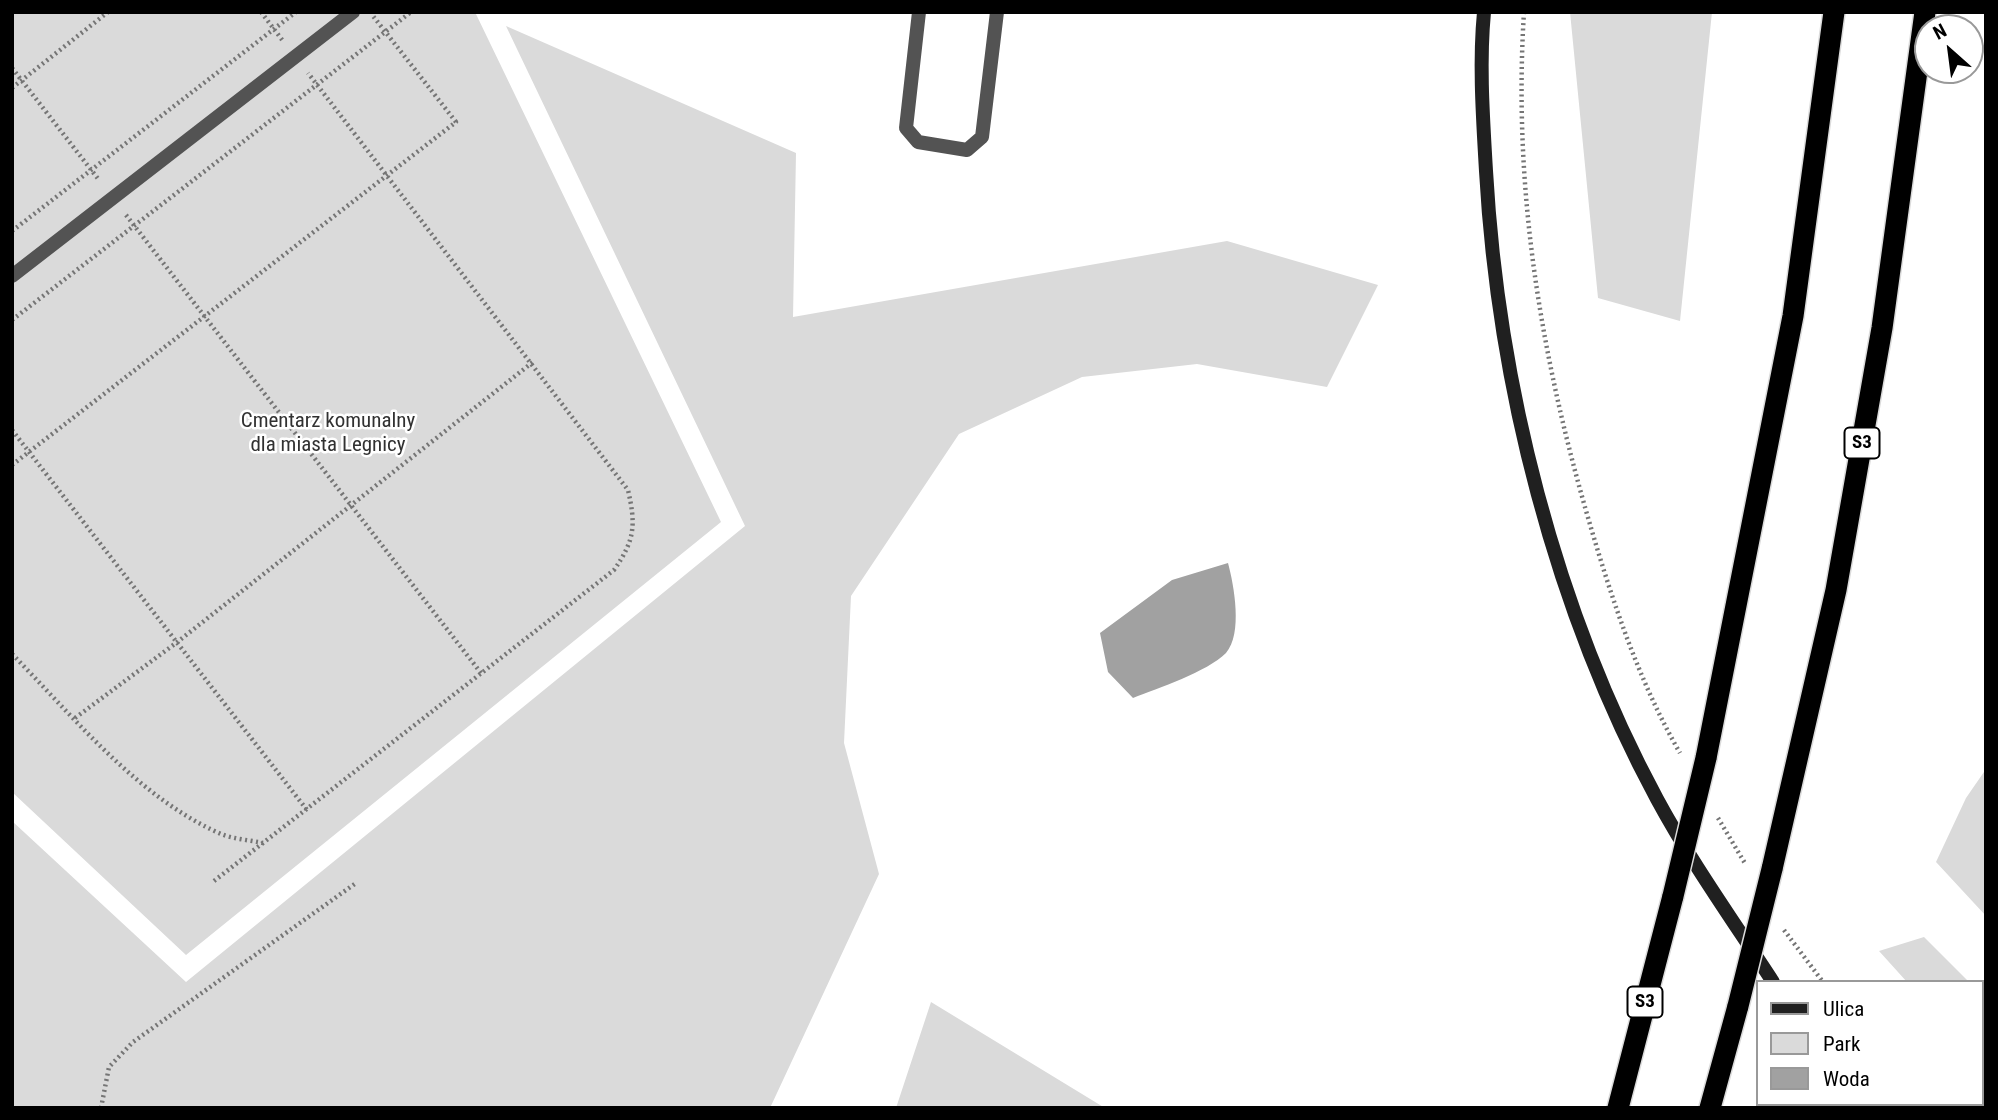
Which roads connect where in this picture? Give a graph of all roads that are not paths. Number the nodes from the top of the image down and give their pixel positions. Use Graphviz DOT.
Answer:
graph roads {
  1 [pos="353,12"];
  2 [pos="919,12"];
  3 [pos="997,12"];
  4 [pos="1484,12"];
  5 [pos="1834,12"];
  6 [pos="1925,12"];
  7 [pos="12,276"];
  8 [pos="1772,980"];
  9 [pos="1618,1108"];
  10 [pos="1710,1108"];
  1 -- 7 [label="lane"];
  2 -- 3 [label="lane"];
  4 -- 8 [label="main road"];
  5 -- 9 [label="highway, S3, bridge"];
  6 -- 10 [label="highway, S3, bridge"];
}
